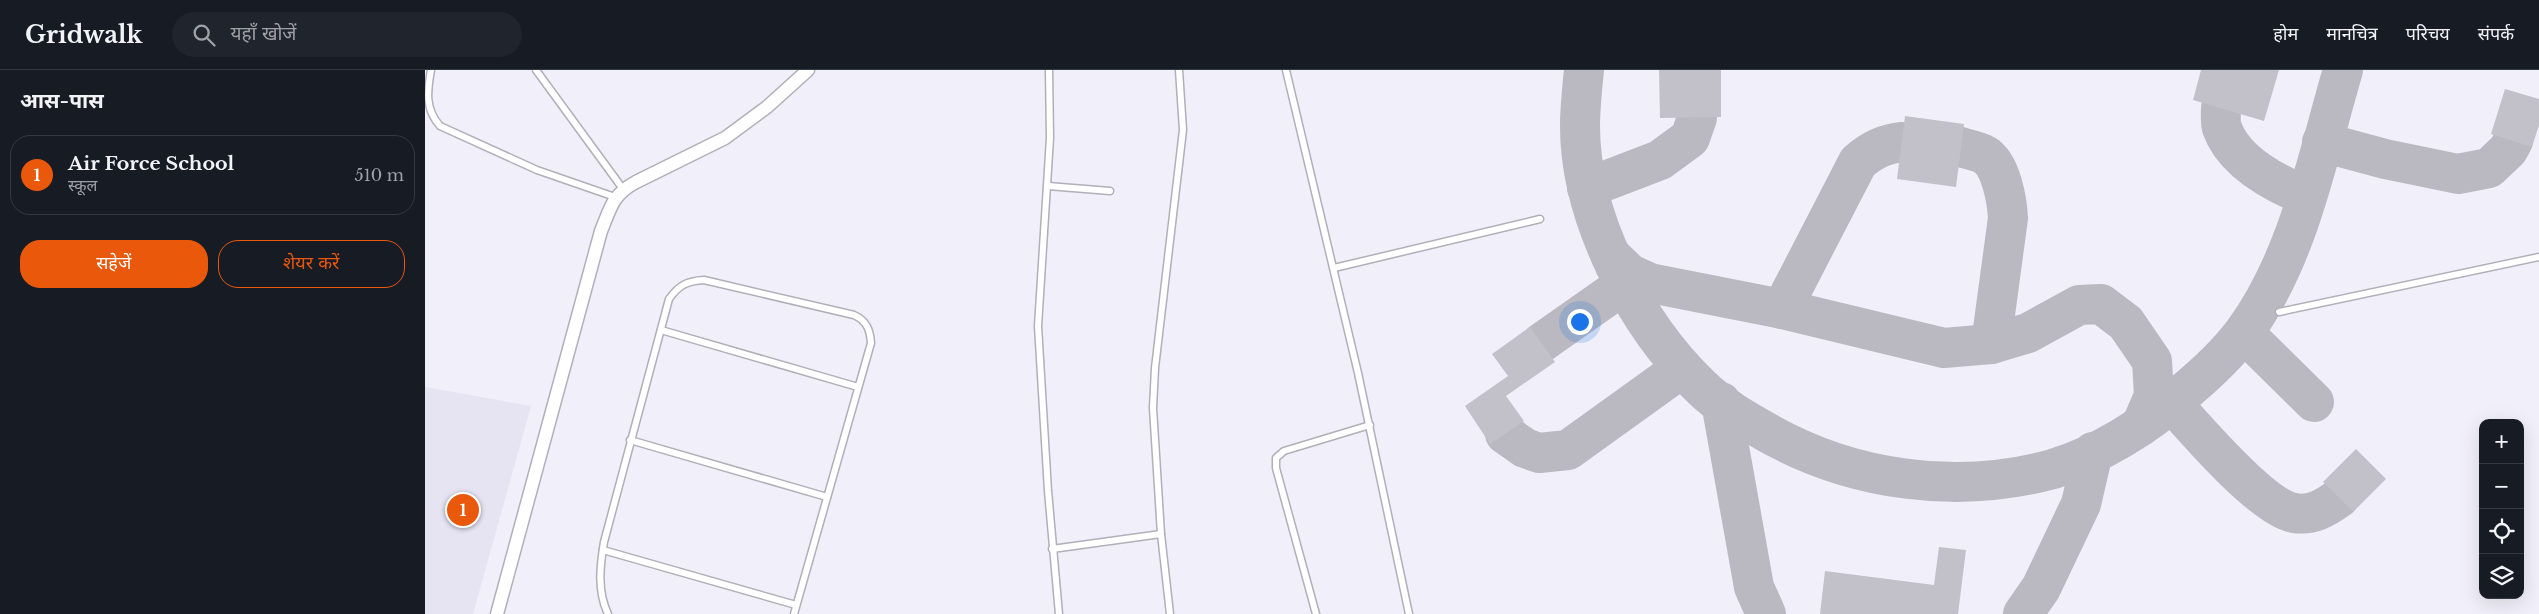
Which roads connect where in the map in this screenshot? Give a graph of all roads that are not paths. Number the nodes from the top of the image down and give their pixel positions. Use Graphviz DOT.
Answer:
graph roads {
  1 [pos="431,70"];
  2 [pos="536,70"];
  3 [pos="808,70"];
  4 [pos="1049,70"];
  5 [pos="1179,70"];
  6 [pos="1286,70"];
  7 [pos="1048,186"];
  8 [pos="1110,191"];
  9 [pos="619,193"];
  10 [pos="1540,219"];
  11 [pos="2539,257"];
  12 [pos="1334,268"];
  13 [pos="2279,312"];
  14 [pos="661,330"];
  15 [pos="858,387"];
  16 [pos="1370,425"];
  17 [pos="630,440"];
  18 [pos="827,497"];
  19 [pos="1161,534"];
  20 [pos="1052,549"];
  21 [pos="603,550"];
  22 [pos="796,605"];
  23 [pos="497,614"];
  24 [pos="609,614"];
  25 [pos="794,614"];
  26 [pos="1059,614"];
  27 [pos="1170,614"];
  28 [pos="1316,614"];
  29 [pos="1409,614"];
  1 -- 9 [label="lane"];
  2 -- 9 [label="lane"];
  3 -- 9 [label="street"];
  4 -- 7 [label="lane"];
  5 -- 19 [label="lane"];
  6 -- 12 [label="lane"];
  7 -- 8 [label="lane"];
  7 -- 20 [label="lane"];
  9 -- 23 [label="street"];
  10 -- 12 [label="lane"];
  11 -- 13 [label="lane"];
  12 -- 16 [label="lane"];
  14 -- 15 [label="lane"];
  14 -- 15 [label="lane"];
  14 -- 17 [label="lane"];
  15 -- 18 [label="lane"];
  16 -- 28 [label="lane"];
  16 -- 29 [label="lane"];
  17 -- 18 [label="lane"];
  17 -- 21 [label="lane"];
  18 -- 22 [label="lane"];
  19 -- 20 [label="lane"];
  19 -- 27 [label="lane"];
  20 -- 26 [label="lane"];
  21 -- 22 [label="lane"];
  21 -- 24 [label="lane"];
  22 -- 25 [label="lane"];
}
